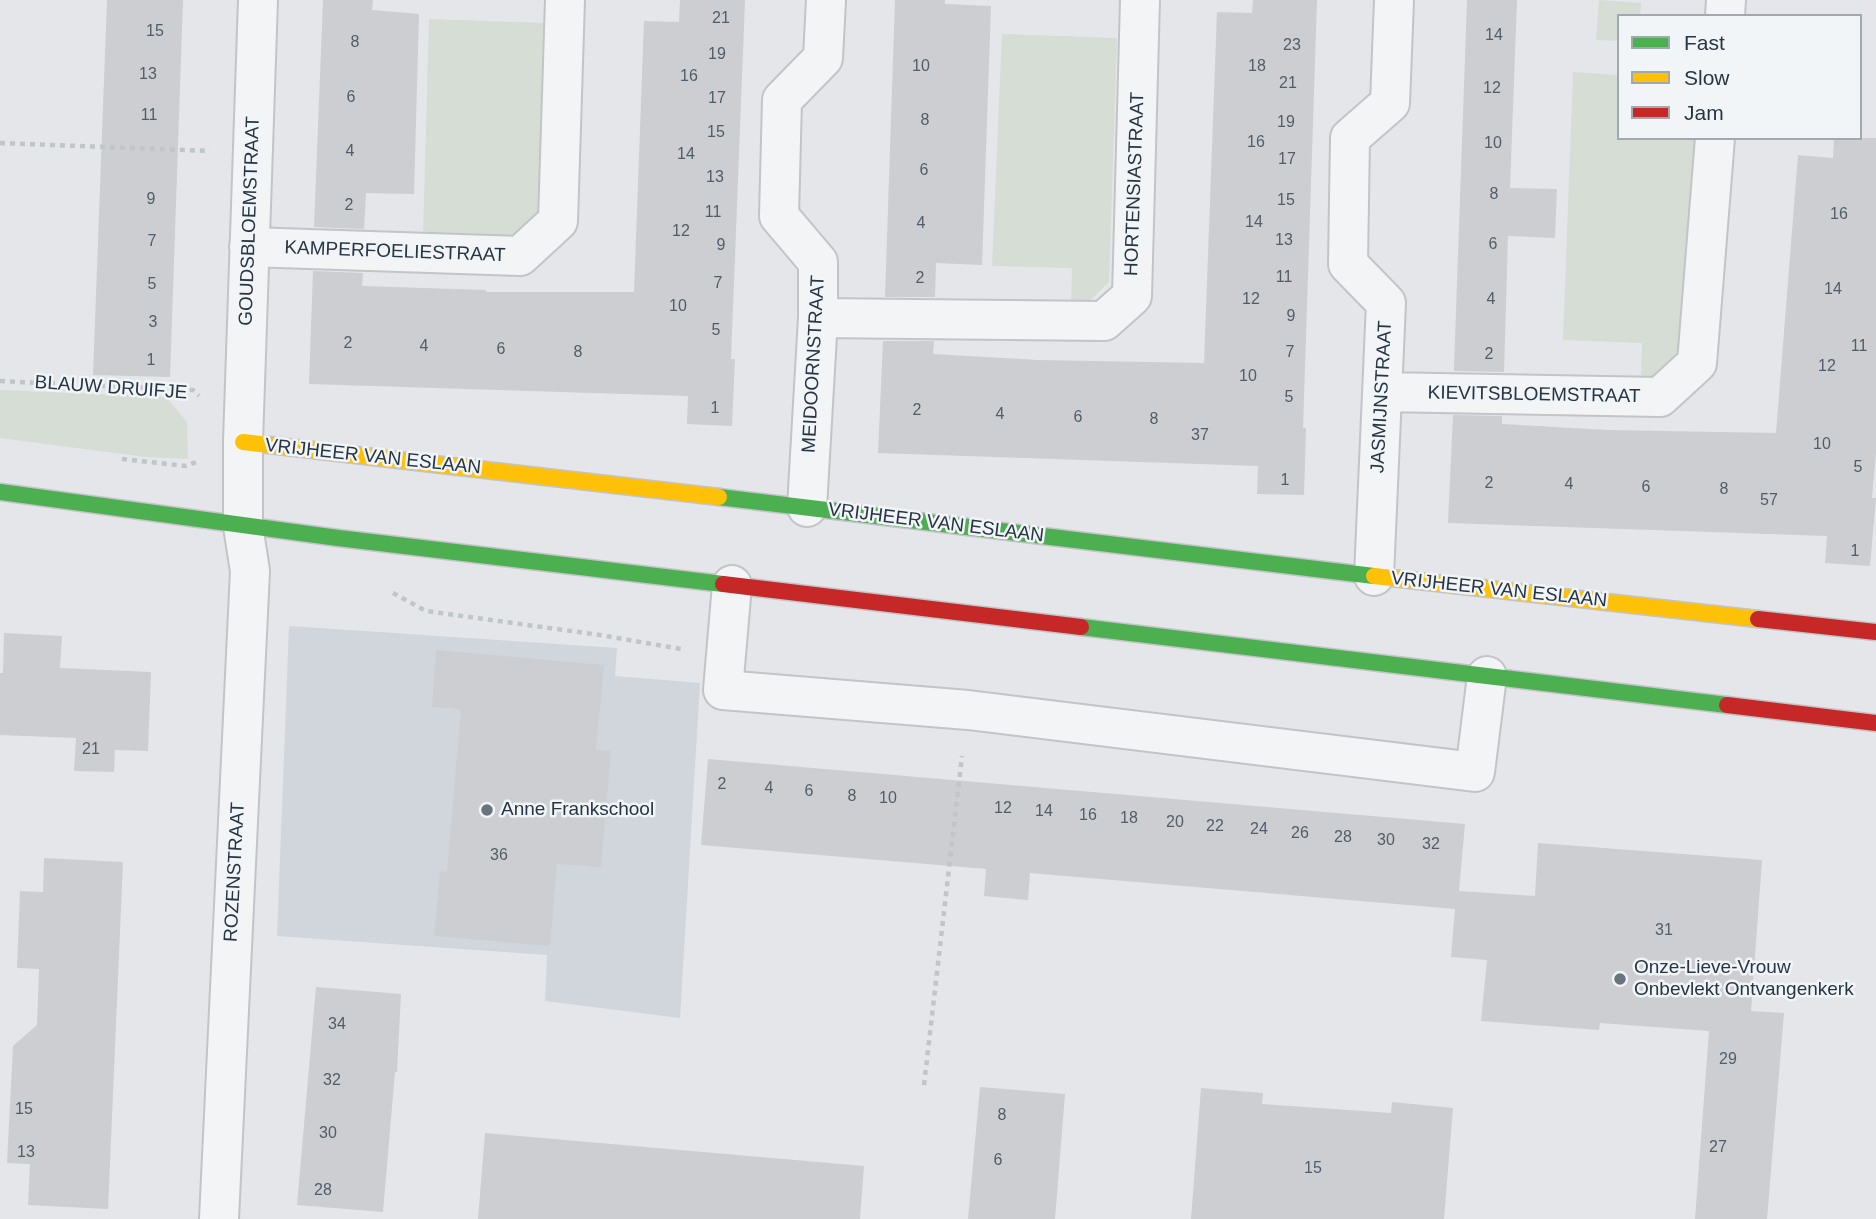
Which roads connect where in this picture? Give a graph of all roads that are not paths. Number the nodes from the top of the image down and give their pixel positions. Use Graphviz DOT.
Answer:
graph roads {
  1 [pos="258,0"];
  2 [pos="565,0"];
  3 [pos="826,0"];
  4 [pos="1140,0"];
  5 [pos="1394,0"];
  6 [pos="1715,140"];
  7 [pos="249,247"];
  8 [pos="818,318"];
  9 [pos="1383,392"];
  10 [pos="243,442"];
  11 [pos="0,492"];
  12 [pos="807,507"];
  13 [pos="243,526"];
  14 [pos="1374,576"];
  15 [pos="732,585"];
  16 [pos="1876,632"];
  17 [pos="1487,676"];
  18 [pos="1876,723"];
  19 [pos="219,1219"];
  1 -- 7 [label="street, GOUDSBLOEMSTRAAT"];
  2 -- 7 [label="street, KAMPERFOELIESTRAAT"];
  3 -- 8 [label="street, MEIDOORNSTRAAT"];
  4 -- 8 [label="street, HORTENSIASTRAAT"];
  5 -- 9 [label="street, JASMIJNSTRAAT"];
  6 -- 9 [label="street, KIEVITSBLOEMSTRAAT"];
  7 -- 10 [label="street, GOUDSBLOEMSTRAAT"];
  8 -- 12 [label="street, MEIDOORNSTRAAT"];
  9 -- 14 [label="street, JASMIJNSTRAAT"];
  10 -- 12 [label="street, VRIJHEER VAN ESLAAN"];
  10 -- 13 [label="street, GOUDSBLOEMSTRAAT"];
  11 -- 13 [label="street"];
  12 -- 14 [label="street, VRIJHEER VAN ESLAAN"];
  13 -- 15 [label="street"];
  13 -- 19 [label="street, ROZENSTRAAT"];
  14 -- 16 [label="street, VRIJHEER VAN ESLAAN"];
  15 -- 17 [label="street"];
  15 -- 17 [label="street"];
  17 -- 18 [label="street"];
}
